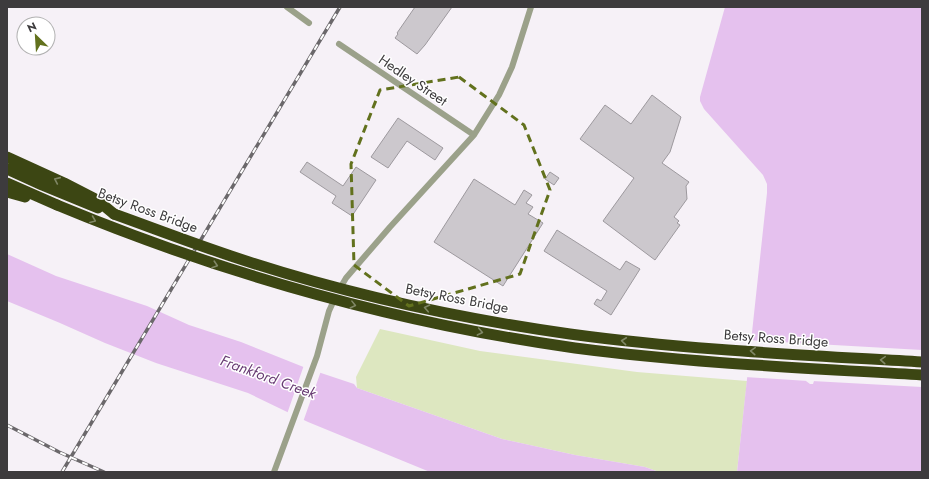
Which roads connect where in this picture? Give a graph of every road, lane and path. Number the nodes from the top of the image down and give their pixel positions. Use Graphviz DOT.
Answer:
graph roads {
  1 [pos="287,7"];
  2 [pos="530,7"];
  3 [pos="309,23"];
  4 [pos="339,44"];
  5 [pos="474,135"];
  6 [pos="7,157"];
  7 [pos="7,169"];
  8 [pos="7,183"];
  9 [pos="7,192"];
  10 [pos="57,205"];
  11 [pos="114,214"];
  12 [pos="922,362"];
  13 [pos="922,375"];
  14 [pos="274,472"];
  1 -- 3 [label="street"];
  2 -- 5 [label="street"];
  4 -- 5 [label="street, Hedley Street"];
  5 -- 14 [label="street"];
  11 -- 6 [label="highway, one-way"];
  7 -- 11 [label="highway, Betsy Ross Bridge"];
  8 -- 10 [label="highway, Betsy Ross Bridge"];
  9 -- 10 [label="highway"];
  10 -- 13 [label="highway, Betsy Ross Bridge, one-way, bridge"];
  12 -- 11 [label="highway, Betsy Ross Bridge, one-way, bridge"];
}
